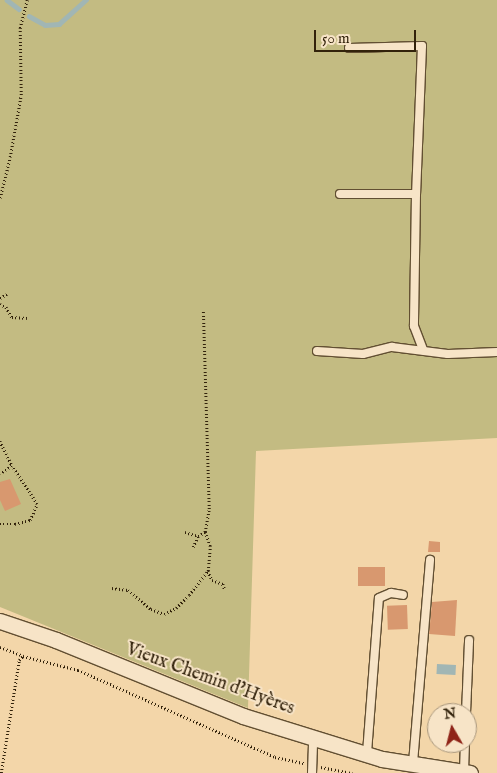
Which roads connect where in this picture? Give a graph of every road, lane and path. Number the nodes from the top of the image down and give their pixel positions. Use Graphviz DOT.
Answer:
graph roads {
  1 [pos="27,0"];
  2 [pos="349,48"];
  3 [pos="340,194"];
  4 [pos="416,194"];
  5 [pos="0,198"];
  6 [pos="7,294"];
  7 [pos="0,298"];
  8 [pos="0,304"];
  9 [pos="203,310"];
  10 [pos="27,318"];
  11 [pos="423,350"];
  12 [pos="317,351"];
  13 [pos="497,352"];
  14 [pos="0,441"];
  15 [pos="12,466"];
  16 [pos="0,474"];
  17 [pos="0,524"];
  18 [pos="185,532"];
  19 [pos="205,532"];
  20 [pos="198,536"];
  21 [pos="193,547"];
  22 [pos="430,560"];
  23 [pos="208,571"];
  24 [pos="112,588"];
  25 [pos="225,590"];
  26 [pos="403,595"];
  27 [pos="0,621"];
  28 [pos="469,640"];
  29 [pos="0,647"];
  30 [pos="23,656"];
  31 [pos="466,703"];
  32 [pos="313,736"];
  33 [pos="367,753"];
  34 [pos="466,753"];
  35 [pos="413,763"];
  36 [pos="313,764"];
  37 [pos="467,772"];
  38 [pos="1,773"];
  39 [pos="312,773"];
  40 [pos="352,773"];
  1 -- 5 [label="path"];
  2 -- 4 [label="lane"];
  3 -- 4 [label="lane"];
  4 -- 11 [label="lane"];
  6 -- 7 [label="path"];
  8 -- 10 [label="path"];
  9 -- 19 [label="path"];
  11 -- 12 [label="lane"];
  11 -- 13 [label="lane"];
  14 -- 15 [label="path"];
  15 -- 16 [label="path"];
  15 -- 17 [label="path"];
  18 -- 20 [label="path"];
  19 -- 20 [label="path"];
  19 -- 23 [label="path"];
  20 -- 21 [label="path"];
  22 -- 35 [label="lane"];
  23 -- 24 [label="path"];
  23 -- 25 [label="path"];
  26 -- 33 [label="lane"];
  27 -- 32 [label="street, Vieux Chemin d'Hyères"];
  28 -- 31 [label="lane"];
  29 -- 30 [label="path"];
  30 -- 36 [label="path"];
  30 -- 38 [label="path"];
  32 -- 33 [label="street, Vieux Chemin d'Hyères"];
  32 -- 36 [label="lane"];
  33 -- 35 [label="street, Vieux Chemin d'Hyères"];
  34 -- 37 [label="lane"];
  35 -- 37 [label="street, Vieux Chemin d'Hyères"];
  36 -- 39 [label="lane"];
  36 -- 40 [label="path"];
}
